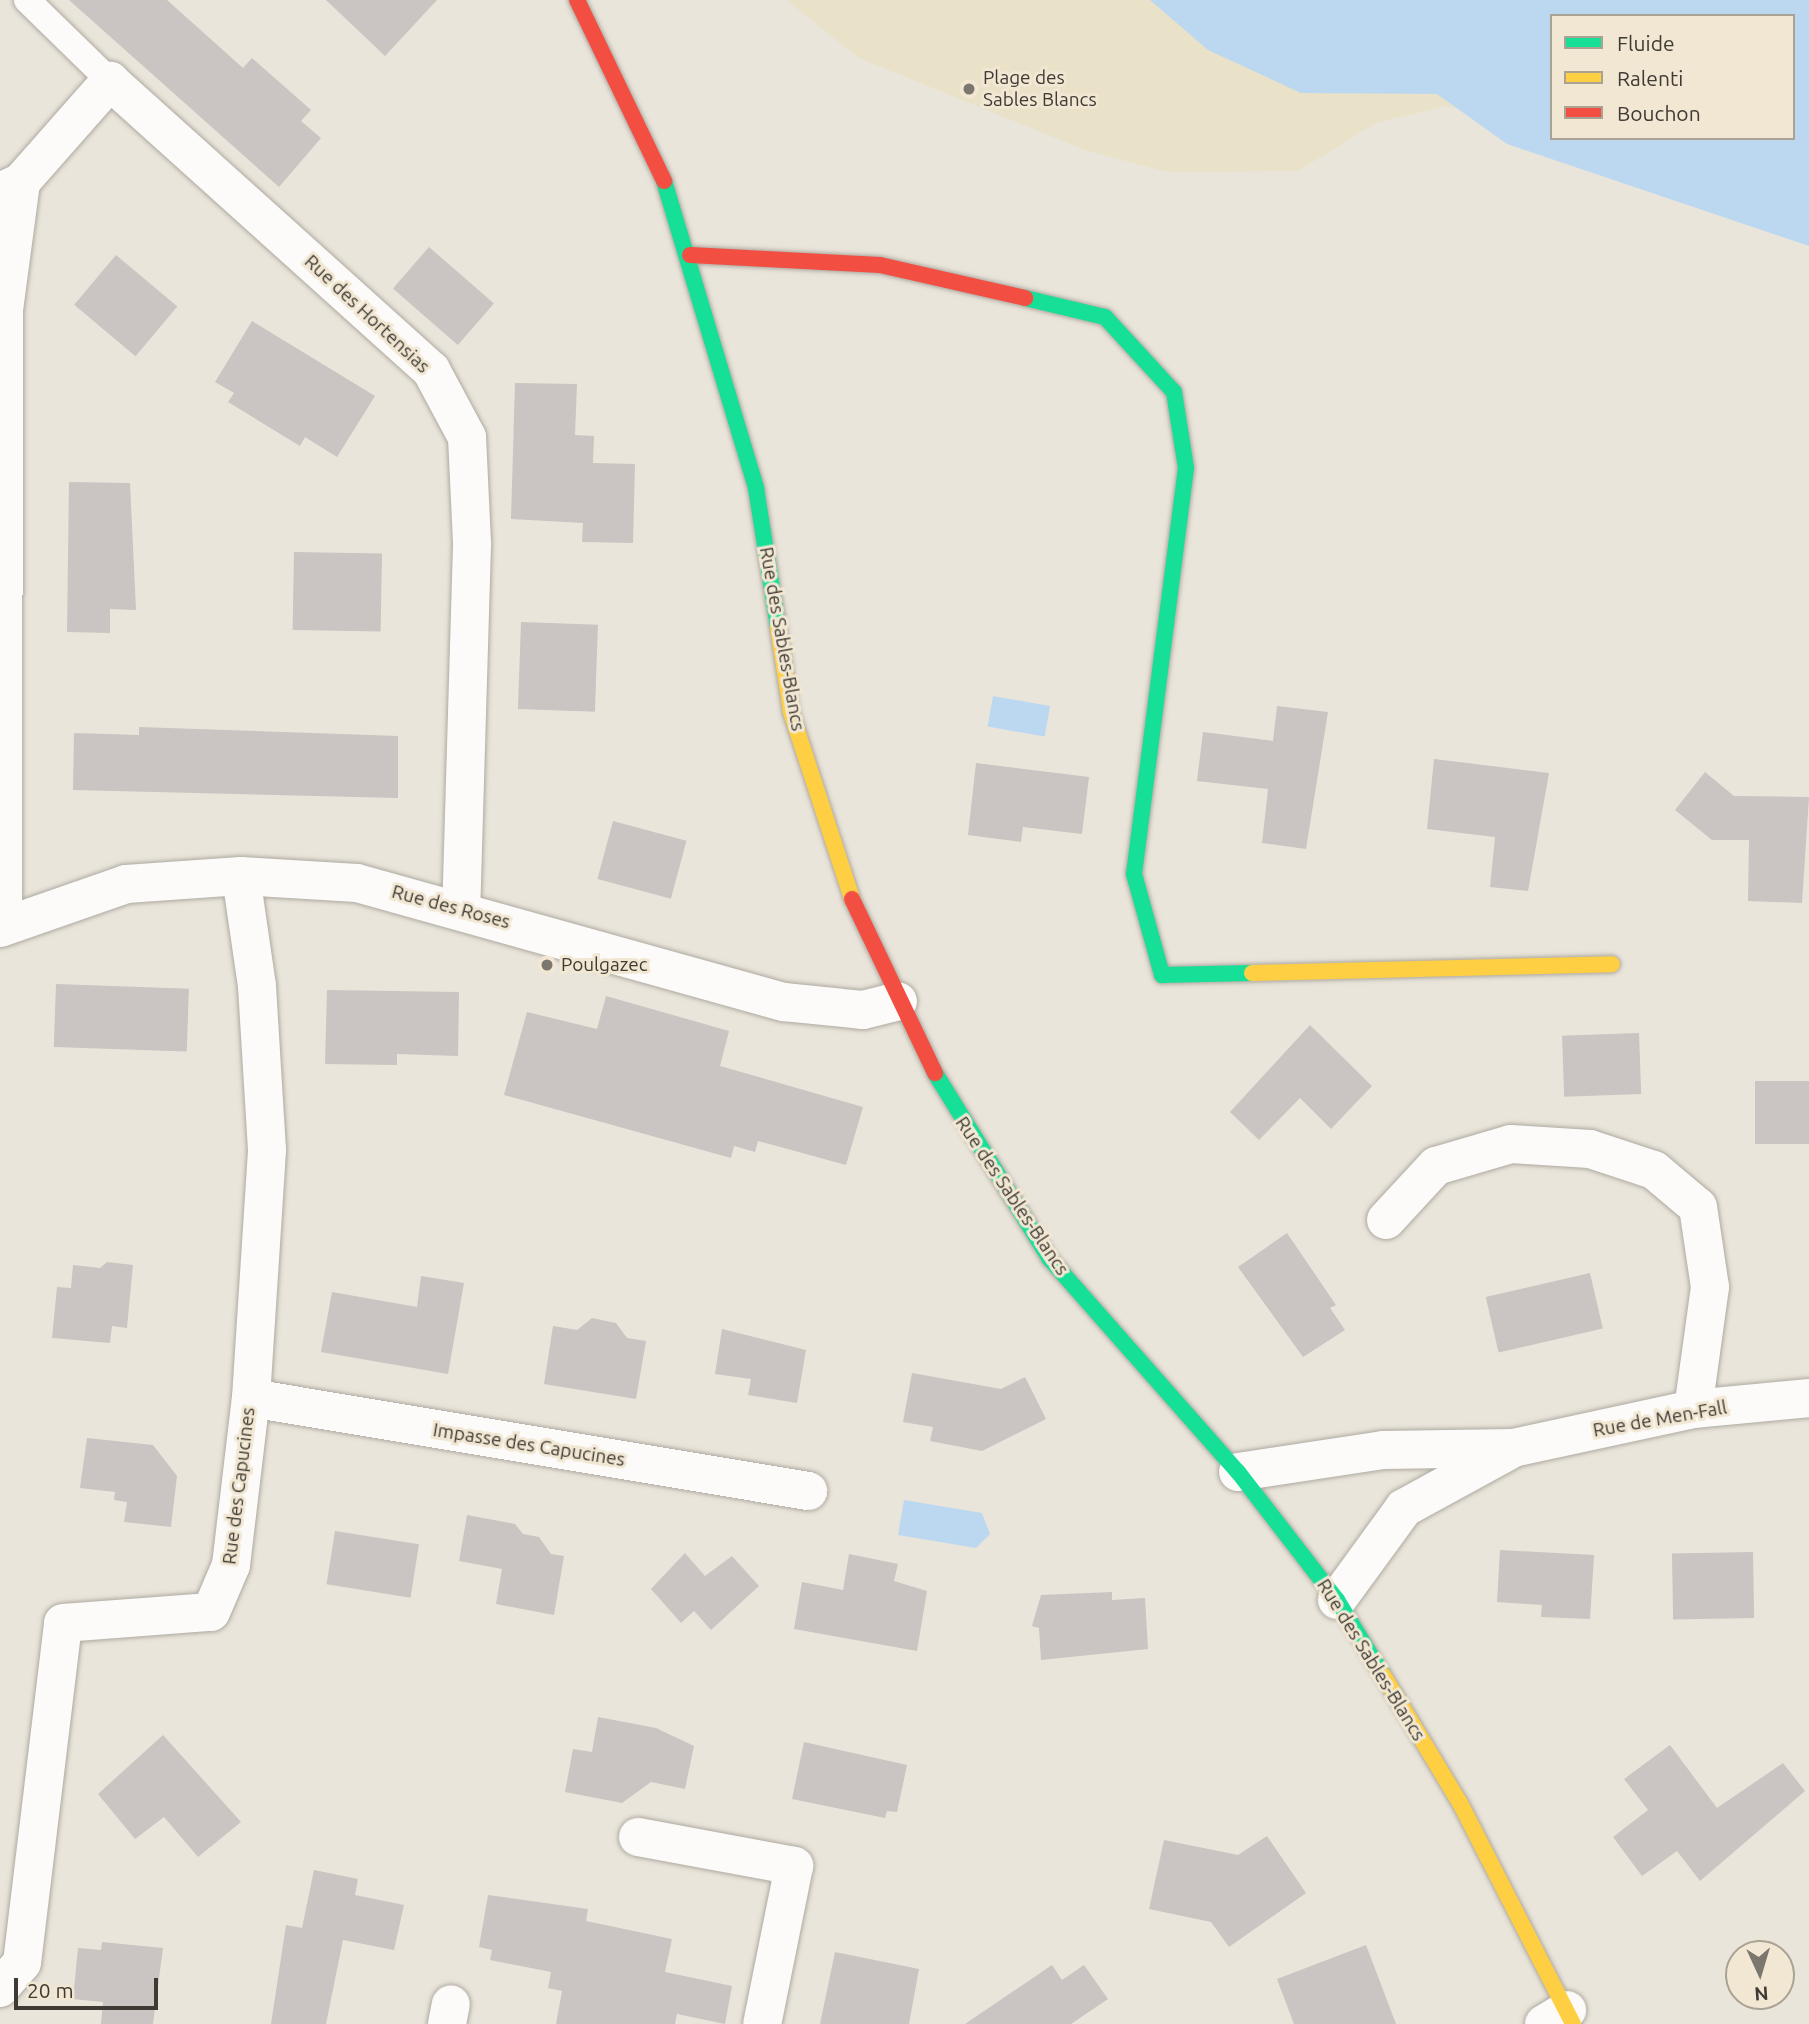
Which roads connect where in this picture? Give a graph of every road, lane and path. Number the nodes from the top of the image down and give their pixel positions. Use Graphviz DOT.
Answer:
graph roads {
  1 [pos="27,0"];
  2 [pos="577,0"];
  3 [pos="110,81"];
  4 [pos="10,187"];
  5 [pos="690,255"];
  6 [pos="241,876"];
  7 [pos="461,908"];
  8 [pos="2,927"];
  9 [pos="1612,964"];
  10 [pos="898,1001"];
  11 [pos="1386,1220"];
  12 [pos="251,1398"];
  13 [pos="1809,1398"];
  14 [pos="1693,1409"];
  15 [pos="1513,1448"];
  16 [pos="1238,1472"];
  17 [pos="808,1491"];
  18 [pos="1337,1600"];
  19 [pos="638,1837"];
  20 [pos="0,1988"];
  21 [pos="1561,2019"];
  22 [pos="762,2024"];
  1 -- 3 [label="lane, Rue des Hortensias"];
  2 -- 5 [label="street, Rue des Sables-Blancs"];
  3 -- 4 [label="street"];
  3 -- 7 [label="street, Rue des Hortensias"];
  4 -- 8 [label="street"];
  5 -- 9 [label="street"];
  5 -- 10 [label="street, Rue des Sables-Blancs"];
  6 -- 7 [label="street, Rue des Roses"];
  6 -- 8 [label="street, Rue des Roses"];
  6 -- 12 [label="street, Rue des Capucines"];
  7 -- 10 [label="street, Rue des Roses"];
  10 -- 16 [label="street, Rue des Sables-Blancs"];
  11 -- 14 [label="street"];
  12 -- 17 [label="street, Impasse des Capucines"];
  12 -- 20 [label="street, Rue des Capucines"];
  13 -- 14 [label="street, Rue de Men-Fall"];
  14 -- 15 [label="street, Rue de Men-Fall"];
  15 -- 16 [label="street, Rue de Men-Fall"];
  15 -- 18 [label="street, Rue de Men-Fall"];
  16 -- 18 [label="street, Rue des Sables-Blancs"];
  18 -- 21 [label="street, Rue des Sables-Blancs"];
  19 -- 22 [label="street"];
}
